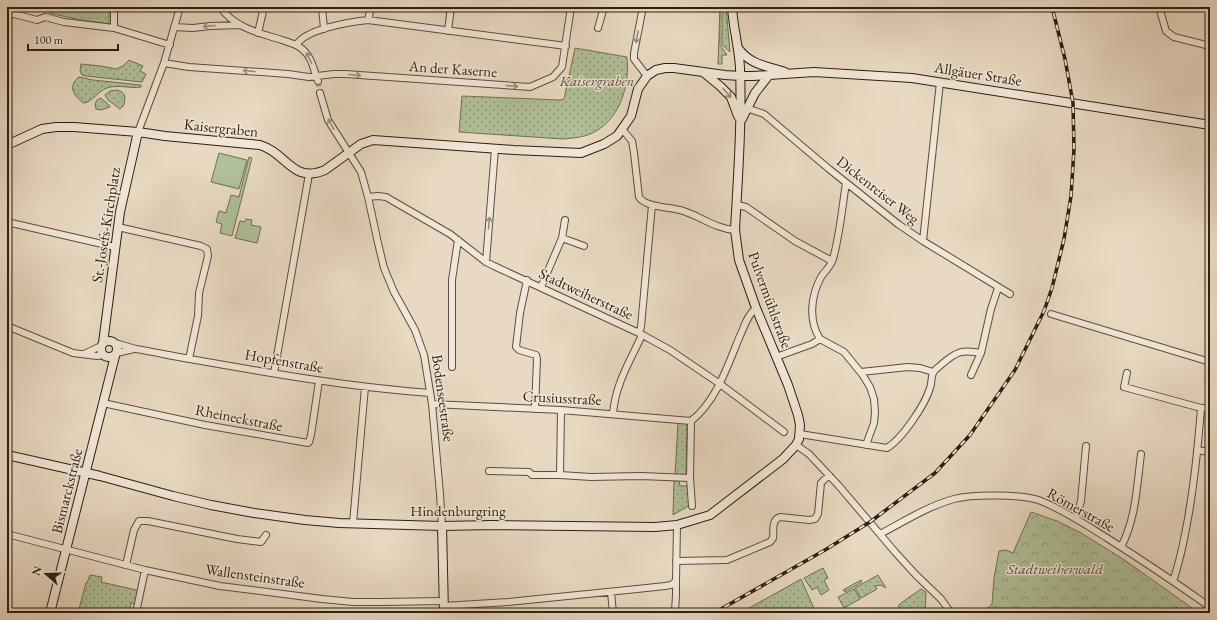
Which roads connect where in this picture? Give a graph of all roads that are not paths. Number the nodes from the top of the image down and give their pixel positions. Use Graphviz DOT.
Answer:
graph roads {
  1 [pos="114,7"];
  2 [pos="180,7"];
  3 [pos="220,7"];
  4 [pos="264,7"];
  5 [pos="322,7"];
  6 [pos="371,7"];
  7 [pos="451,7"];
  8 [pos="571,7"];
  9 [pos="604,7"];
  10 [pos="643,7"];
  11 [pos="732,7"];
  12 [pos="1159,7"];
  13 [pos="10,10"];
  14 [pos="368,20"];
  15 [pos="7,25"];
  16 [pos="240,25"];
  17 [pos="174,27"];
  18 [pos="114,28"];
  19 [pos="598,28"];
  20 [pos="324,29"];
  21 [pos="448,31"];
  22 [pos="258,33"];
  23 [pos="296,44"];
  24 [pos="170,45"];
  25 [pos="566,46"];
  26 [pos="1210,46"];
  27 [pos="738,48"];
  28 [pos="164,63"];
  29 [pos="702,72"];
  30 [pos="787,73"];
  31 [pos="768,75"];
  32 [pos="647,76"];
  33 [pos="740,76"];
  34 [pos="317,79"];
  35 [pos="940,82"];
  36 [pos="320,93"];
  37 [pos="746,108"];
  38 [pos="741,122"];
  39 [pos="1210,125"];
  40 [pos="622,129"];
  41 [pos="138,132"];
  42 [pos="7,144"];
  43 [pos="495,149"];
  44 [pos="349,153"];
  45 [pos="309,174"];
  46 [pos="846,183"];
  47 [pos="368,196"];
  48 [pos="652,205"];
  49 [pos="737,205"];
  50 [pos="565,220"];
  51 [pos="7,222"];
  52 [pos="118,227"];
  53 [pos="735,230"];
  54 [pos="562,238"];
  55 [pos="458,240"];
  56 [pos="924,241"];
  57 [pos="584,246"];
  58 [pos="116,247"];
  59 [pos="832,261"];
  60 [pos="486,262"];
  61 [pos="527,280"];
  62 [pos="541,288"];
  63 [pos="998,288"];
  64 [pos="1010,294"];
  65 [pos="756,308"];
  66 [pos="1051,314"];
  67 [pos="106,322"];
  68 [pos="7,326"];
  69 [pos="640,334"];
  70 [pos="820,339"];
  71 [pos="114,342"];
  72 [pos="102,344"];
  73 [pos="134,349"];
  74 [pos="981,353"];
  75 [pos="84,354"];
  76 [pos="116,354"];
  77 [pos="104,356"];
  78 [pos="776,357"];
  79 [pos="189,359"];
  80 [pos="1210,362"];
  81 [pos="452,367"];
  82 [pos="861,372"];
  83 [pos="933,372"];
  84 [pos="274,373"];
  85 [pos="1127,374"];
  86 [pos="109,375"];
  87 [pos="971,375"];
  88 [pos="319,381"];
  89 [pos="720,384"];
  90 [pos="365,387"];
  91 [pos="430,393"];
  92 [pos="103,403"];
  93 [pos="432,404"];
  94 [pos="1201,408"];
  95 [pos="1210,408"];
  96 [pos="535,409"];
  97 [pos="561,410"];
  98 [pos="613,414"];
  99 [pos="691,421"];
  100 [pos="784,432"];
  101 [pos="800,434"];
  102 [pos="796,445"];
  103 [pos="866,445"];
  104 [pos="1086,446"];
  105 [pos="1197,450"];
  106 [pos="1210,452"];
  107 [pos="1141,454"];
  108 [pos="7,455"];
  109 [pos="489,471"];
  110 [pos="86,473"];
  111 [pos="560,475"];
  112 [pos="829,475"];
  113 [pos="690,478"];
  114 [pos="692,506"];
  115 [pos="1076,519"];
  116 [pos="353,523"];
  117 [pos="677,525"];
  118 [pos="442,526"];
  119 [pos="7,534"];
  120 [pos="880,534"];
  121 [pos="266,535"];
  122 [pos="1121,547"];
  123 [pos="67,549"];
  124 [pos="676,561"];
  125 [pos="126,565"];
  126 [pos="145,570"];
  127 [pos="676,581"];
  128 [pos="1172,581"];
  129 [pos="611,592"];
  130 [pos="443,606"];
  131 [pos="1210,607"];
  132 [pos="675,612"];
  133 [pos="50,613"];
  134 [pos="136,613"];
  135 [pos="613,613"];
  136 [pos="951,613"];
  1 -- 18 [label="street"];
  2 -- 17 [label="street"];
  3 -- 16 [label="street"];
  4 -- 22 [label="street"];
  5 -- 20 [label="street"];
  6 -- 14 [label="street"];
  7 -- 21 [label="street"];
  8 -- 25 [label="street, An der Kaserne"];
  9 -- 19 [label="street"];
  10 -- 32 [label="street, one-way"];
  11 -- 27 [label="main road"];
  12 -- 26 [label="street"];
  13 -- 15 [label="street"];
  13 -- 18 [label="street"];
  14 -- 20 [label="street"];
  14 -- 21 [label="street"];
  16 -- 17 [label="street, one-way"];
  16 -- 22 [label="street"];
  17 -- 24 [label="street"];
  18 -- 24 [label="street"];
  20 -- 23 [label="street"];
  21 -- 25 [label="street"];
  22 -- 23 [label="street"];
  34 -- 23 [label="street, one-way"];
  24 -- 28 [label="street"];
  34 -- 25 [label="street, An der Kaserne, one-way"];
  27 -- 30 [label="main road"];
  27 -- 33 [label="main road"];
  34 -- 28 [label="street, An der Kaserne, one-way"];
  28 -- 41 [label="street"];
  29 -- 32 [label="main road, Allgäuer Straße"];
  29 -- 33 [label="main road, Allgäuer Straße"];
  29 -- 38 [label="main road, one-way"];
  30 -- 31 [label="main road, Allgäuer Straße"];
  30 -- 35 [label="main road, Allgäuer Straße"];
  31 -- 33 [label="main road, Allgäuer Straße"];
  31 -- 37 [label="main road"];
  32 -- 40 [label="main road"];
  33 -- 38 [label="main road"];
  35 -- 39 [label="main road, Allgäuer Straße"];
  35 -- 56 [label="street"];
  44 -- 36 [label="street, Bodenseestraße, one-way"];
  37 -- 38 [label="main road"];
  37 -- 46 [label="street, Dickenreiser Weg"];
  38 -- 49 [label="main road, Pulvermühlstraße"];
  40 -- 43 [label="main road"];
  40 -- 48 [label="street"];
  41 -- 42 [label="main road, Kaisergraben"];
  41 -- 45 [label="main road, Kaisergraben"];
  41 -- 52 [label="main road, St.-Josefs-Kirchplatz"];
  43 -- 44 [label="main road"];
  60 -- 43 [label="street, one-way"];
  44 -- 45 [label="main road"];
  44 -- 47 [label="street, Bodenseestraße"];
  45 -- 84 [label="street"];
  46 -- 56 [label="street, Dickenreiser Weg"];
  46 -- 59 [label="street"];
  47 -- 55 [label="street, Stadtweiherstraße"];
  47 -- 91 [label="street, Bodenseestraße"];
  48 -- 53 [label="street"];
  48 -- 69 [label="street"];
  49 -- 53 [label="main road, Pulvermühlstraße"];
  49 -- 59 [label="street"];
  50 -- 54 [label="street"];
  51 -- 58 [label="street"];
  52 -- 58 [label="main road, St.-Josefs-Kirchplatz"];
  52 -- 79 [label="street"];
  53 -- 65 [label="main road, Pulvermühlstraße"];
  54 -- 57 [label="street"];
  54 -- 62 [label="street"];
  55 -- 60 [label="street, Stadtweiherstraße"];
  55 -- 81 [label="street"];
  56 -- 63 [label="street, Dickenreiser Weg"];
  58 -- 67 [label="main road, St.-Josefs-Kirchplatz"];
  59 -- 70 [label="street"];
  60 -- 61 [label="street, Stadtweiherstraße"];
  61 -- 62 [label="street, Stadtweiherstraße"];
  61 -- 96 [label="street"];
  62 -- 69 [label="street, Stadtweiherstraße"];
  63 -- 64 [label="street, Dickenreiser Weg"];
  63 -- 74 [label="street"];
  65 -- 78 [label="main road, Pulvermühlstraße"];
  65 -- 89 [label="street"];
  66 -- 80 [label="street"];
  67 -- 71 [label="main road, St.-Josefs-Kirchplatz"];
  67 -- 72 [label="main road, St.-Josefs-Kirchplatz"];
  68 -- 75 [label="street"];
  69 -- 89 [label="street, Stadtweiherstraße"];
  69 -- 98 [label="street"];
  70 -- 78 [label="street"];
  70 -- 82 [label="street"];
  71 -- 72 [label="main road"];
  71 -- 73 [label="street, Hopfenstraße"];
  71 -- 76 [label="main road"];
  72 -- 75 [label="street"];
  72 -- 77 [label="main road, Bismarckstraße"];
  73 -- 76 [label="street, Hopfenstraße"];
  73 -- 79 [label="street, Hopfenstraße"];
  74 -- 83 [label="street"];
  74 -- 87 [label="street"];
  75 -- 77 [label="street"];
  76 -- 77 [label="main road"];
  76 -- 86 [label="main road, Bismarckstraße"];
  77 -- 86 [label="main road, Bismarckstraße"];
  78 -- 101 [label="main road, Pulvermühlstraße"];
  79 -- 84 [label="street, Hopfenstraße"];
  82 -- 83 [label="street"];
  82 -- 103 [label="street"];
  83 -- 103 [label="street"];
  84 -- 88 [label="street, Hopfenstraße"];
  85 -- 94 [label="street"];
  86 -- 92 [label="main road, Bismarckstraße"];
  88 -- 90 [label="street, Hopfenstraße"];
  88 -- 92 [label="street, Rheineckstraße"];
  89 -- 99 [label="street"];
  89 -- 100 [label="street, Stadtweiherstraße"];
  90 -- 91 [label="street, Hopfenstraße"];
  90 -- 116 [label="street"];
  91 -- 93 [label="street, Bodenseestraße"];
  92 -- 110 [label="main road, Bismarckstraße"];
  93 -- 96 [label="street, Crusiusstraße"];
  93 -- 118 [label="street, Bodenseestraße"];
  94 -- 95 [label="street"];
  94 -- 105 [label="street"];
  96 -- 97 [label="street, Crusiusstraße"];
  97 -- 98 [label="street, Crusiusstraße"];
  97 -- 111 [label="street"];
  98 -- 99 [label="street, Crusiusstraße"];
  99 -- 113 [label="street"];
  101 -- 102 [label="main road, Hindenburgring"];
  101 -- 103 [label="street"];
  102 -- 112 [label="street"];
  102 -- 117 [label="main road, Hindenburgring"];
  104 -- 115 [label="street"];
  105 -- 106 [label="street"];
  105 -- 128 [label="street"];
  107 -- 122 [label="street"];
  108 -- 110 [label="main road, Hindenburgring"];
  109 -- 111 [label="street"];
  110 -- 116 [label="main road, Hindenburgring"];
  110 -- 123 [label="main road, Bismarckstraße"];
  111 -- 113 [label="street"];
  112 -- 120 [label="street"];
  112 -- 124 [label="street"];
  113 -- 114 [label="street"];
  115 -- 120 [label="street, Römerstraße"];
  115 -- 122 [label="street, Römerstraße"];
  116 -- 118 [label="main road, Hindenburgring"];
  117 -- 118 [label="main road, Hindenburgring"];
  117 -- 124 [label="street"];
  118 -- 130 [label="main road, Bodenseestraße"];
  119 -- 123 [label="street, Wallensteinstraße"];
  120 -- 136 [label="street"];
  121 -- 125 [label="street"];
  122 -- 128 [label="street, Römerstraße"];
  123 -- 125 [label="street, Wallensteinstraße"];
  123 -- 133 [label="main road, Bismarckstraße"];
  124 -- 127 [label="street"];
  125 -- 126 [label="street, Wallensteinstraße"];
  126 -- 130 [label="street, Wallensteinstraße"];
  126 -- 134 [label="street"];
  127 -- 129 [label="street, Wallensteinstraße"];
  127 -- 132 [label="street"];
  128 -- 131 [label="street, Römerstraße"];
  129 -- 130 [label="street, Wallensteinstraße"];
  129 -- 135 [label="street"];
}
